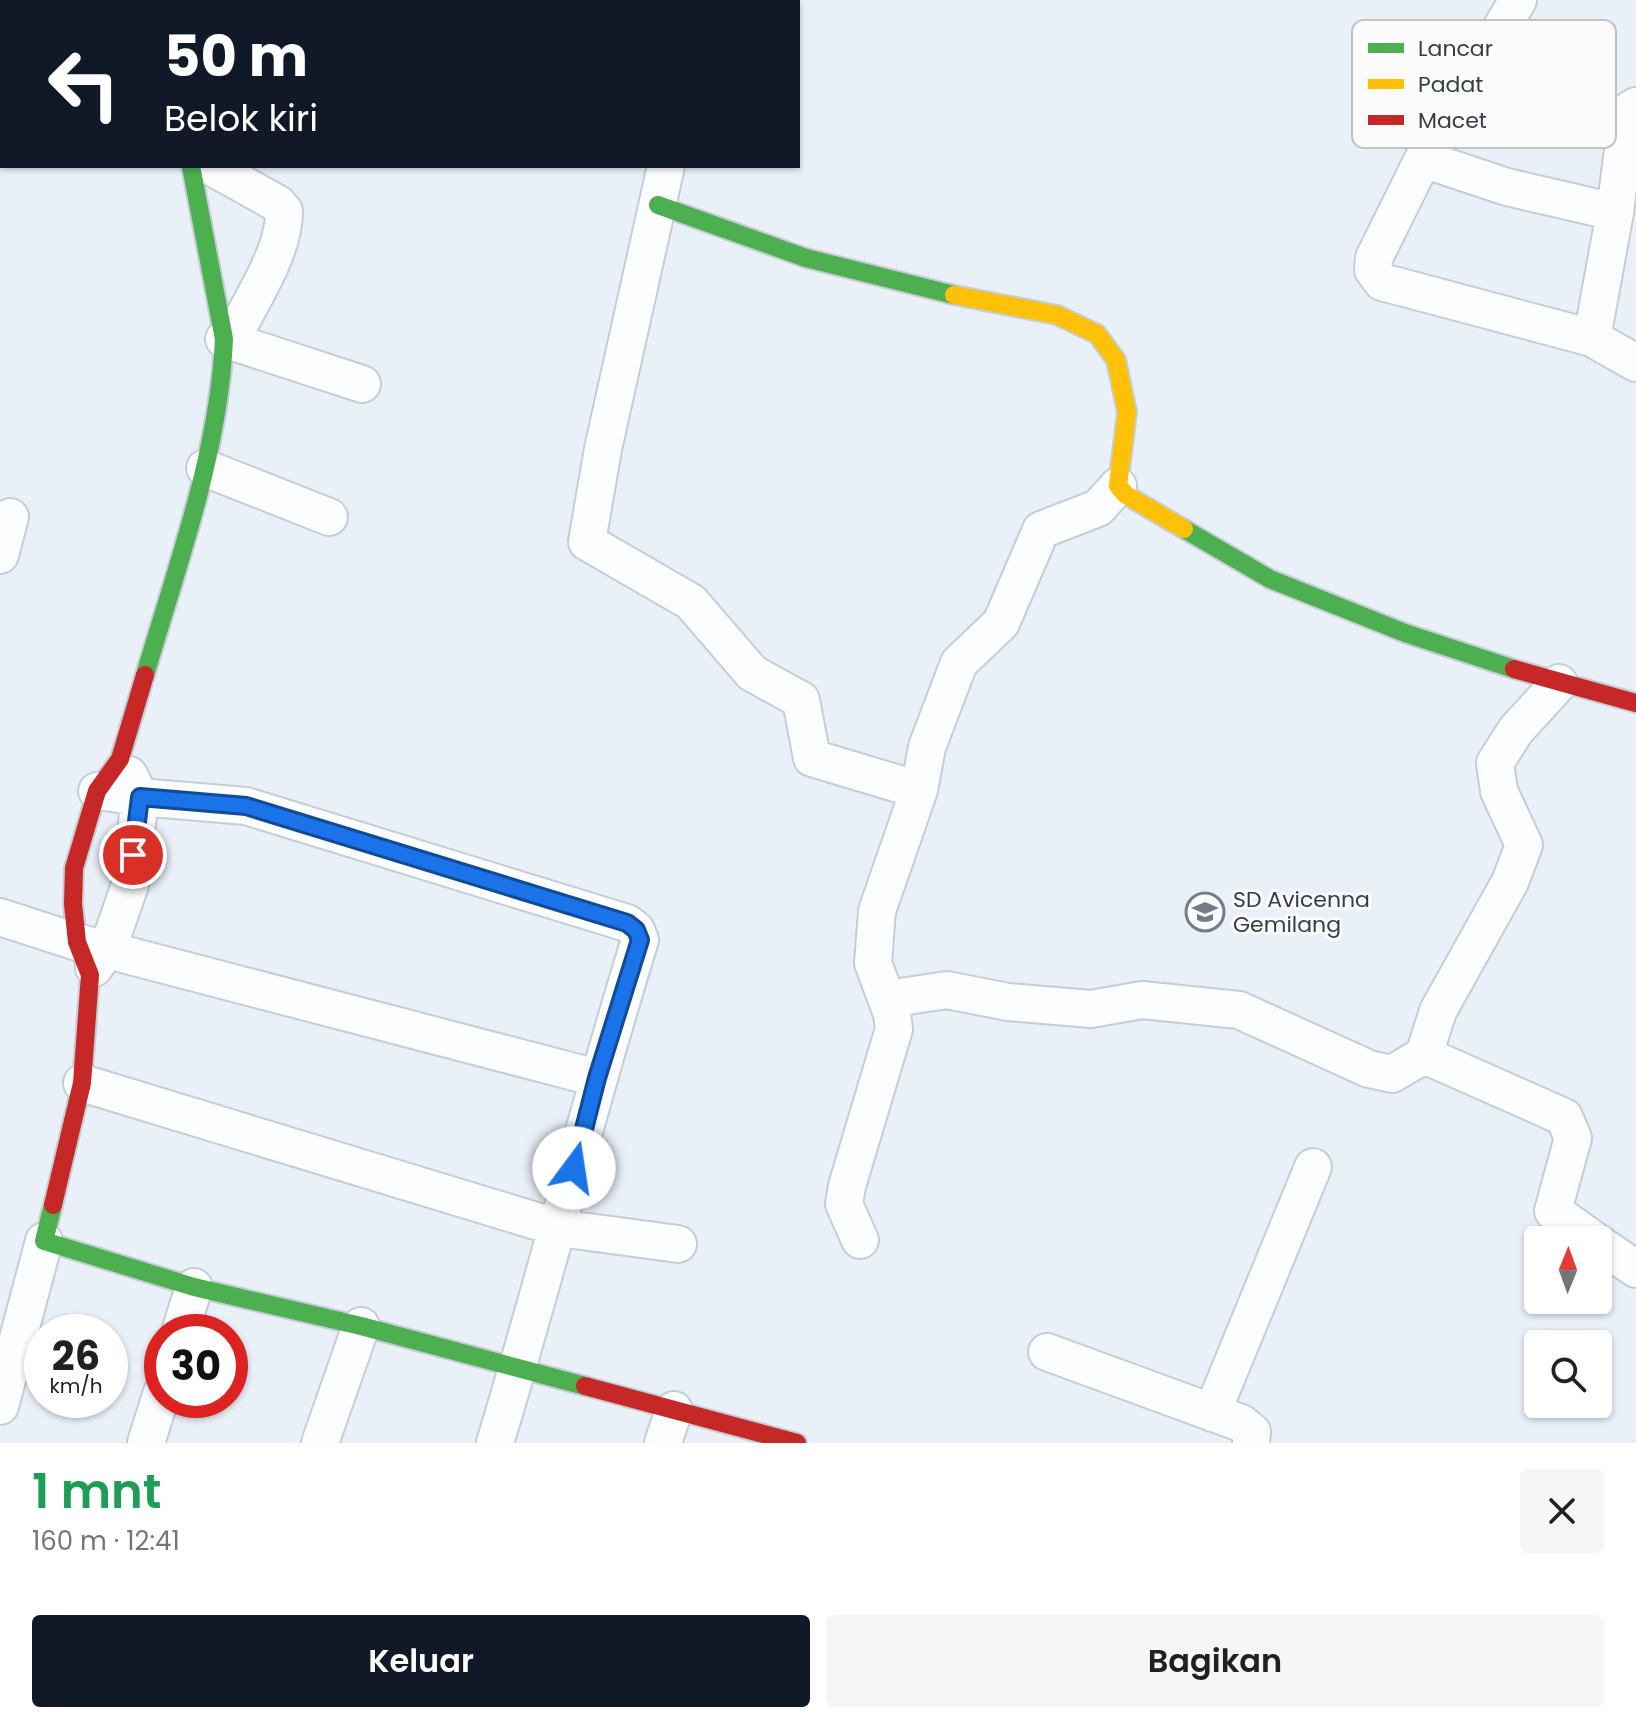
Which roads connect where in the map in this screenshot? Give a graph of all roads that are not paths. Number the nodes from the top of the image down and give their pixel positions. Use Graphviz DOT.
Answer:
graph roads {
  1 [pos="1518,0"];
  2 [pos="1506,20"];
  3 [pos="1636,106"];
  4 [pos="1430,148"];
  5 [pos="1423,159"];
  6 [pos="191,168"];
  7 [pos="214,168"];
  8 [pos="666,168"];
  9 [pos="658,205"];
  10 [pos="1615,212"];
  11 [pos="1592,338"];
  12 [pos="227,340"];
  13 [pos="1636,363"];
  14 [pos="362,384"];
  15 [pos="205,468"];
  16 [pos="1118,486"];
  17 [pos="10,517"];
  18 [pos="329,517"];
  19 [pos="0,555"];
  20 [pos="1559,683"];
  21 [pos="1636,703"];
  22 [pos="120,759"];
  23 [pos="919,790"];
  24 [pos="97,791"];
  25 [pos="140,797"];
  26 [pos="0,917"];
  27 [pos="91,955"];
  28 [pos="887,999"];
  29 [pos="1424,1055"];
  30 [pos="597,1078"];
  31 [pos="82,1083"];
  32 [pos="1313,1167"];
  33 [pos="1574,1226"];
  34 [pos="559,1228"];
  35 [pos="860,1240"];
  36 [pos="44,1241"];
  37 [pos="678,1244"];
  38 [pos="1612,1252"];
  39 [pos="1636,1269"];
  40 [pos="194,1287"];
  41 [pos="186,1314"];
  42 [pos="361,1326"];
  43 [pos="1047,1352"];
  44 [pos="518,1368"];
  45 [pos="0,1406"];
  46 [pos="1212,1413"];
  47 [pos="154,1418"];
  48 [pos="669,1427"];
  49 [pos="146,1443"];
  50 [pos="320,1443"];
  51 [pos="495,1443"];
  52 [pos="797,1443"];
  53 [pos="1251,1443"];
  1 -- 2 [label="street"];
  3 -- 10 [label="street"];
  4 -- 5 [label="street"];
  5 -- 10 [label="street"];
  5 -- 11 [label="street"];
  6 -- 12 [label="street"];
  7 -- 12 [label="street"];
  8 -- 9 [label="street"];
  9 -- 16 [label="street"];
  9 -- 23 [label="street"];
  10 -- 11 [label="street"];
  11 -- 13 [label="street"];
  12 -- 14 [label="street"];
  12 -- 15 [label="street"];
  15 -- 18 [label="street"];
  15 -- 22 [label="street"];
  16 -- 20 [label="street"];
  16 -- 23 [label="street"];
  17 -- 19 [label="street"];
  20 -- 21 [label="street"];
  20 -- 29 [label="street"];
  22 -- 24 [label="street"];
  22 -- 25 [label="street"];
  23 -- 28 [label="street"];
  24 -- 25 [label="street"];
  24 -- 27 [label="street"];
  25 -- 27 [label="street"];
  25 -- 30 [label="street"];
  26 -- 27 [label="street"];
  27 -- 30 [label="street"];
  27 -- 31 [label="street"];
  28 -- 29 [label="street"];
  28 -- 35 [label="street"];
  29 -- 33 [label="street"];
  30 -- 34 [label="street"];
  31 -- 34 [label="street"];
  31 -- 36 [label="street"];
  32 -- 46 [label="street"];
  34 -- 37 [label="street"];
  34 -- 44 [label="street"];
  36 -- 40 [label="street"];
  36 -- 45 [label="street"];
  38 -- 39 [label="street"];
  40 -- 41 [label="street"];
  40 -- 42 [label="street"];
  42 -- 44 [label="street"];
  42 -- 50 [label="street"];
  43 -- 46 [label="street"];
  44 -- 48 [label="street"];
  44 -- 51 [label="street"];
  46 -- 53 [label="street"];
  47 -- 49 [label="street"];
  48 -- 52 [label="street"];
}
